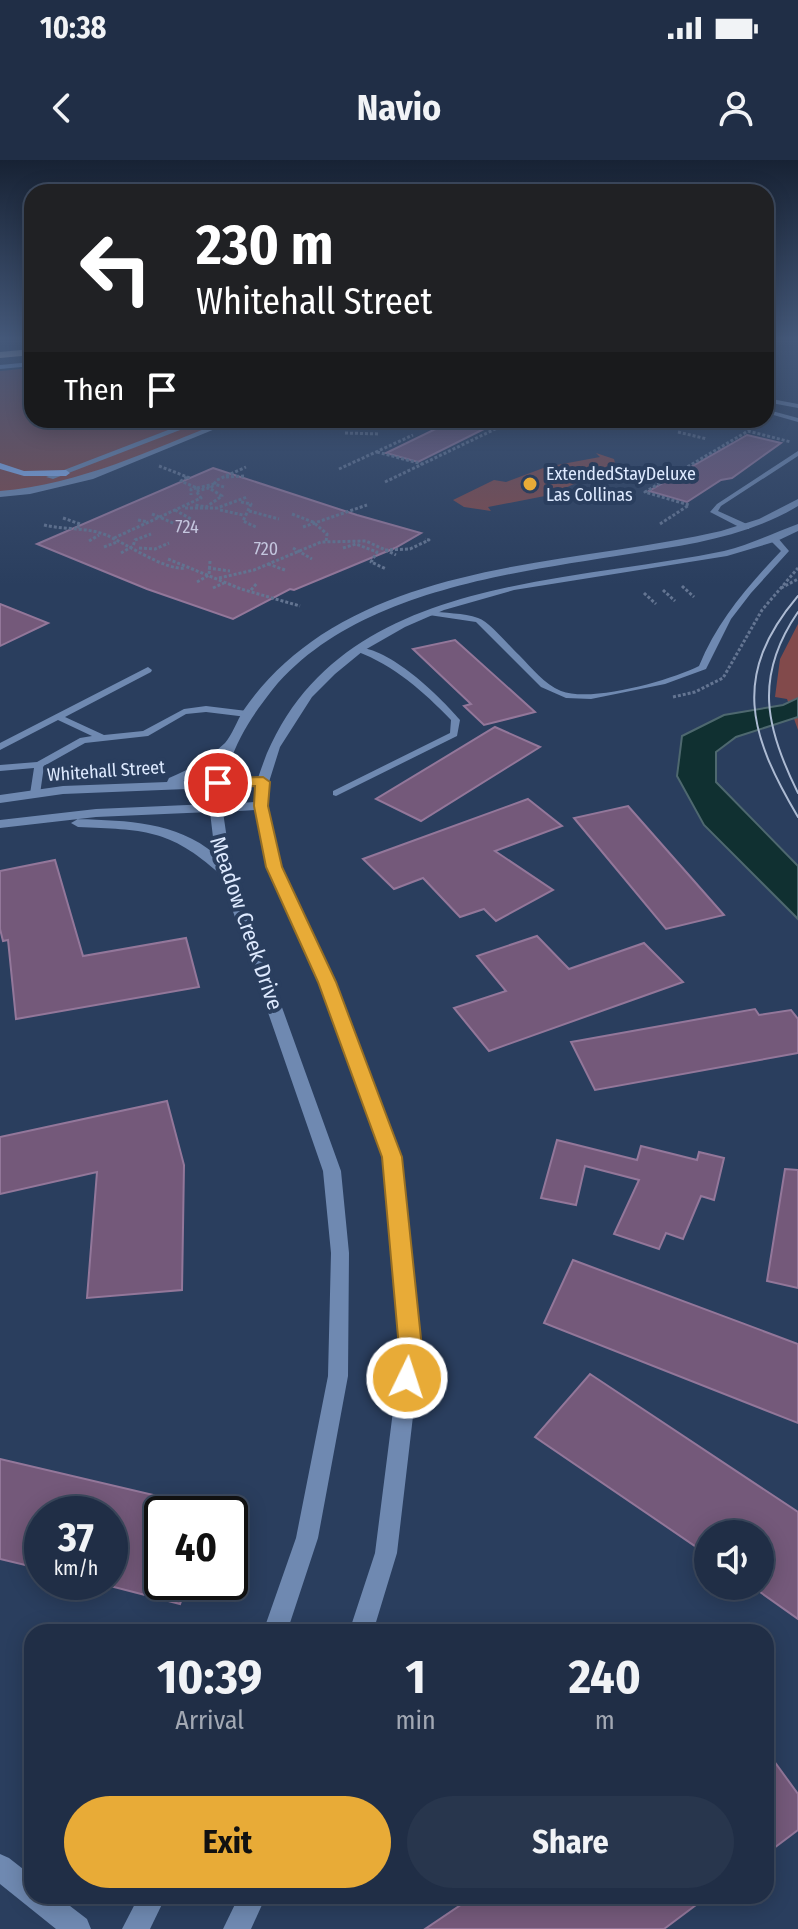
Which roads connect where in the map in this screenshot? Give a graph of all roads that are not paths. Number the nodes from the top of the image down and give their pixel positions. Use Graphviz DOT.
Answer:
graph roads {
  1 [pos="181,428"];
  2 [pos="213,428"];
  3 [pos="798,453"];
  4 [pos="0,466"];
  5 [pos="66,473"];
  6 [pos="0,484"];
  7 [pos="0,494"];
  8 [pos="798,502"];
  9 [pos="746,527"];
  10 [pos="798,527"];
  11 [pos="774,539"];
  12 [pos="536,565"];
  13 [pos="429,613"];
  14 [pos="401,625"];
  15 [pos="359,649"];
  16 [pos="148,670"];
  17 [pos="247,714"];
  18 [pos="58,717"];
  19 [pos="103,738"];
  20 [pos="230,744"];
  21 [pos="0,747"];
  22 [pos="39,765"];
  23 [pos="0,768"];
  24 [pos="263,782"];
  25 [pos="218,783"];
  26 [pos="160,785"];
  27 [pos="336,793"];
  28 [pos="35,794"];
  29 [pos="0,799"];
  30 [pos="261,806"];
  31 [pos="215,808"];
  32 [pos="25,820"];
  33 [pos="0,824"];
  34 [pos="227,873"];
  35 [pos="278,1624"];
  36 [pos="364,1624"];
  37 [pos="0,1867"];
  38 [pos="24,1886"];
  39 [pos="46,1904"];
  40 [pos="149,1904"];
  41 [pos="249,1904"];
  42 [pos="77,1929"];
  43 [pos="136,1929"];
  44 [pos="237,1929"];
  1 -- 5 [label="street"];
  2 -- 7 [label="street"];
  3 -- 9 [label="lane"];
  4 -- 5 [label="main road"];
  5 -- 6 [label="street"];
  8 -- 9 [label="street, Meadow Creek Drive"];
  9 -- 11 [label="street"];
  9 -- 12 [label="street, Meadow Creek Drive"];
  10 -- 11 [label="street, Meadow Creek Drive"];
  11 -- 13 [label="street, Meadow Creek Drive"];
  11 -- 13 [label="lane"];
  12 -- 14 [label="street"];
  12 -- 17 [label="street, Meadow Creek Drive"];
  13 -- 14 [label="street, Meadow Creek Drive"];
  14 -- 15 [label="street, Meadow Creek Drive"];
  15 -- 24 [label="street, Meadow Creek Drive"];
  15 -- 27 [label="lane"];
  16 -- 18 [label="lane"];
  17 -- 19 [label="lane"];
  17 -- 20 [label="street, Meadow Creek Drive"];
  18 -- 19 [label="lane"];
  18 -- 21 [label="lane"];
  19 -- 22 [label="lane"];
  20 -- 25 [label="street, Meadow Creek Drive"];
  20 -- 26 [label="street"];
  22 -- 23 [label="lane"];
  22 -- 28 [label="lane"];
  24 -- 25 [label="street, Whitehall Street"];
  24 -- 30 [label="street, Meadow Creek Drive"];
  25 -- 26 [label="street, Whitehall Street"];
  25 -- 31 [label="street, Meadow Creek Drive"];
  26 -- 28 [label="street, Whitehall Street"];
  28 -- 29 [label="street, Whitehall Street"];
  30 -- 31 [label="street, Whitehall Street"];
  30 -- 36 [label="street, Meadow Creek Drive"];
  31 -- 32 [label="street, Whitehall Street"];
  31 -- 34 [label="street, Meadow Creek Drive"];
  32 -- 33 [label="street, Whitehall Street"];
  32 -- 34 [label="street"];
  34 -- 35 [label="street, Meadow Creek Drive"];
  37 -- 38 [label="street"];
  39 -- 42 [label="street"];
  40 -- 43 [label="street"];
  41 -- 44 [label="street"];
}
